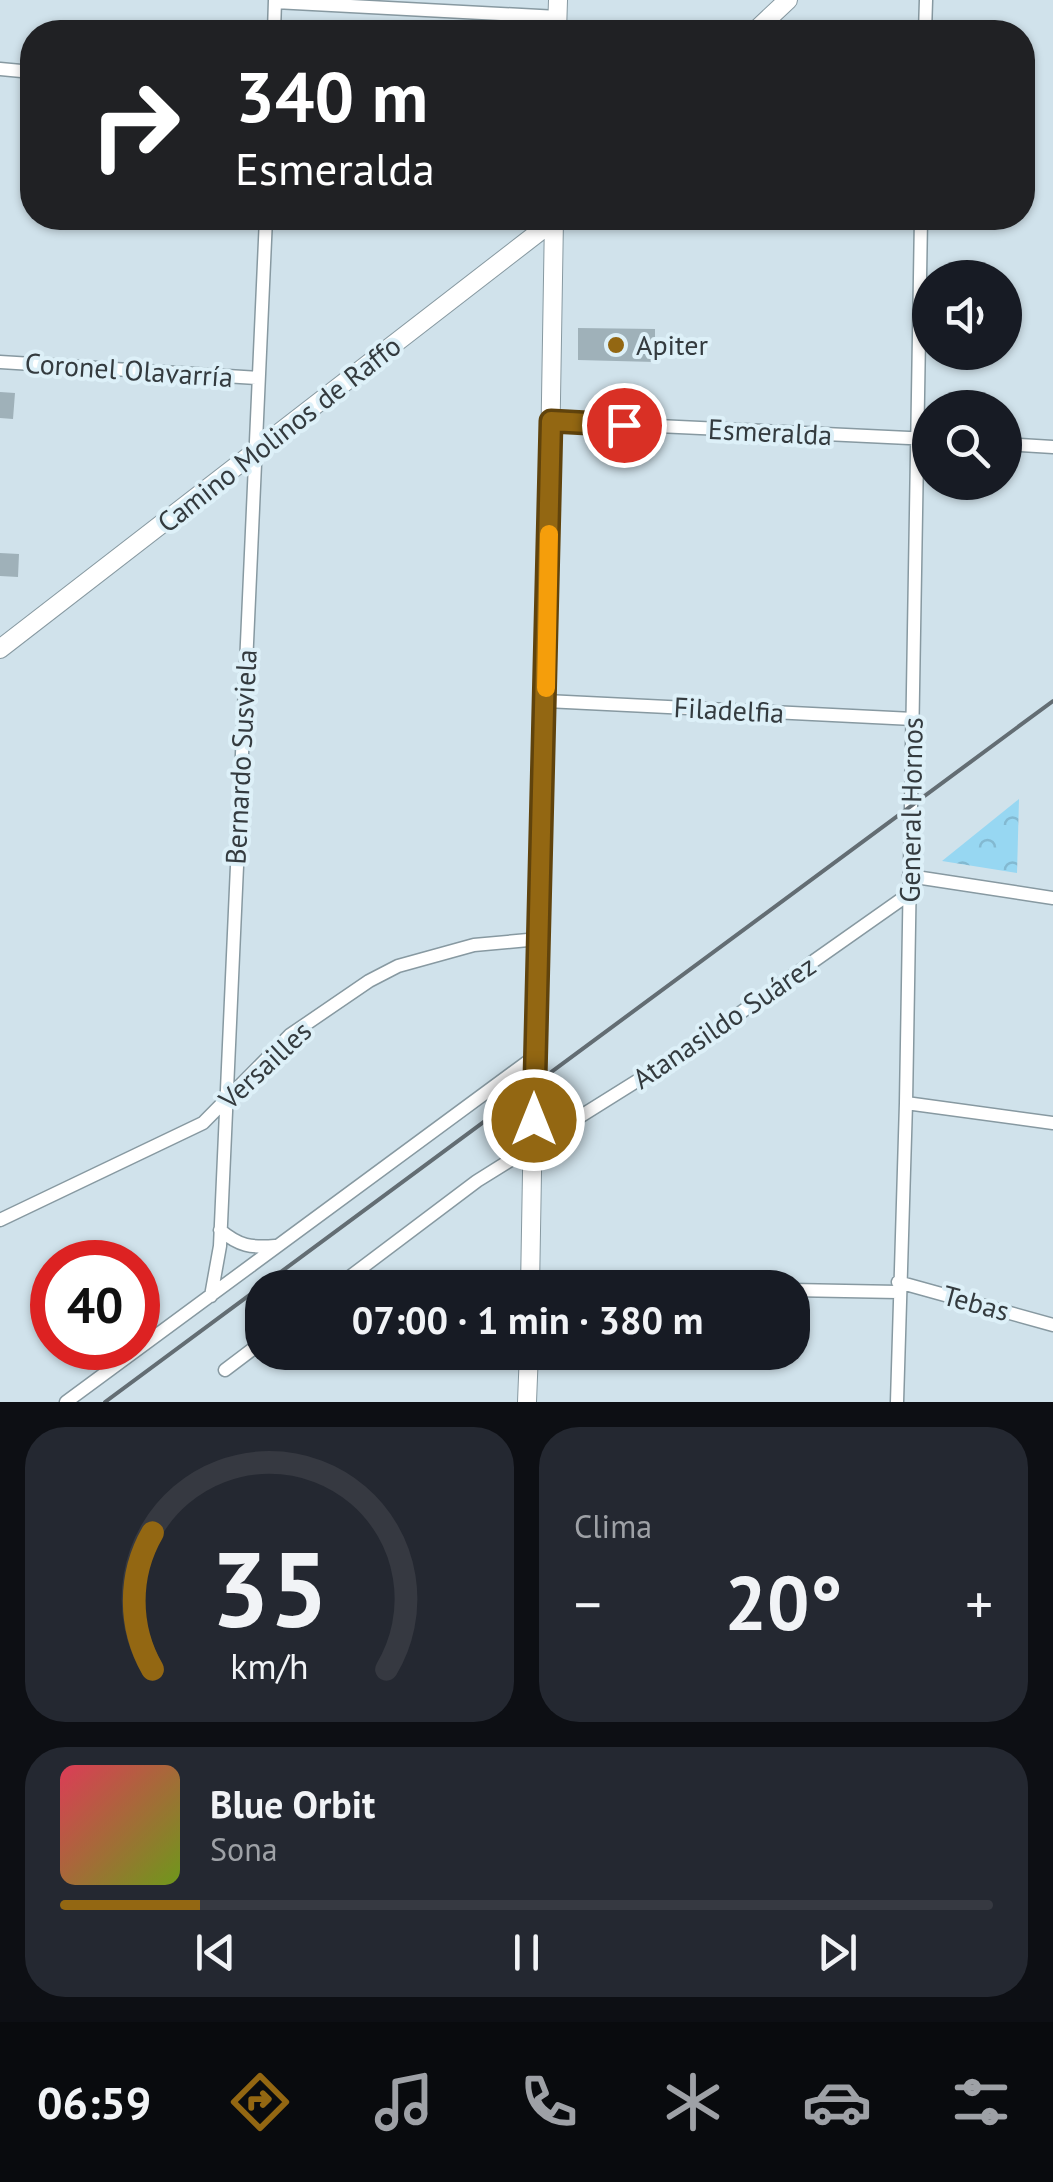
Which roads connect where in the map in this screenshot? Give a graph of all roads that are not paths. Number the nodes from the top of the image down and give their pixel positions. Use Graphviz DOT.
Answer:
graph roads {
  1 [pos="788,0"];
  2 [pos="275,1"];
  3 [pos="769,8"];
  4 [pos="558,17"];
  5 [pos="265,230"];
  6 [pos="540,230"];
  7 [pos="555,230"];
  8 [pos="921,230"];
  9 [pos="0,362"];
  10 [pos="258,378"];
  11 [pos="923,390"];
  12 [pos="551,421"];
  13 [pos="912,438"];
  14 [pos="1022,445"];
  15 [pos="1053,446"];
  16 [pos="255,453"];
  17 [pos="921,500"];
  18 [pos="0,649"];
  19 [pos="546,701"];
  20 [pos="913,719"];
  21 [pos="910,876"];
  22 [pos="909,894"];
  23 [pos="1053,898"];
  24 [pos="539,939"];
  25 [pos="534,1056"];
  26 [pos="226,1101"];
  27 [pos="906,1104"];
  28 [pos="1053,1123"];
  29 [pos="535,1142"];
  30 [pos="0,1220"];
  31 [pos="220,1230"];
  32 [pos="278,1246"];
  33 [pos="358,1270"];
  34 [pos="531,1270"];
  35 [pos="898,1287"];
  36 [pos="810,1289"];
  37 [pos="211,1296"];
  38 [pos="1053,1324"];
  39 [pos="245,1355"];
  40 [pos="225,1370"];
  41 [pos="528,1370"];
  42 [pos="66,1402"];
  43 [pos="528,1402"];
  44 [pos="898,1402"];
  1 -- 3 [label="street"];
  2 -- 4 [label="street"];
  5 -- 10 [label="street, Bernardo Susviela"];
  6 -- 16 [label="street, Camino Molinos de Raffo"];
  7 -- 12 [label="street"];
  8 -- 11 [label="street, General Hornos"];
  9 -- 10 [label="street, Coronel Olavarría"];
  10 -- 16 [label="street, Bernardo Susviela"];
  12 -- 13 [label="street, Esmeralda"];
  12 -- 19 [label="street"];
  14 -- 15 [label="street"];
  16 -- 18 [label="street, Camino Molinos de Raffo"];
  16 -- 26 [label="street, Bernardo Susviela"];
  17 -- 20 [label="street, General Hornos"];
  19 -- 20 [label="street, Filadelfia"];
  19 -- 24 [label="street"];
  20 -- 21 [label="street, General Hornos"];
  21 -- 22 [label="street, General Hornos"];
  21 -- 23 [label="street"];
  22 -- 27 [label="street, General Hornos"];
  22 -- 29 [label="street, Atanasildo Suárez"];
  24 -- 25 [label="street"];
  24 -- 26 [label="street, Versailles"];
  25 -- 29 [label="street"];
  25 -- 32 [label="street"];
  26 -- 30 [label="street, Versailles"];
  26 -- 31 [label="street, Bernardo Susviela"];
  27 -- 28 [label="street"];
  27 -- 35 [label="street, General Hornos"];
  29 -- 33 [label="street, Atanasildo Suárez"];
  29 -- 34 [label="street"];
  31 -- 32 [label="street"];
  31 -- 37 [label="street, Bernardo Susviela"];
  32 -- 37 [label="street"];
  35 -- 36 [label="street, Tebas"];
  35 -- 38 [label="street, Tebas"];
  35 -- 44 [label="street, General Hornos"];
  37 -- 42 [label="street"];
  39 -- 40 [label="street"];
  41 -- 43 [label="street"];
}
